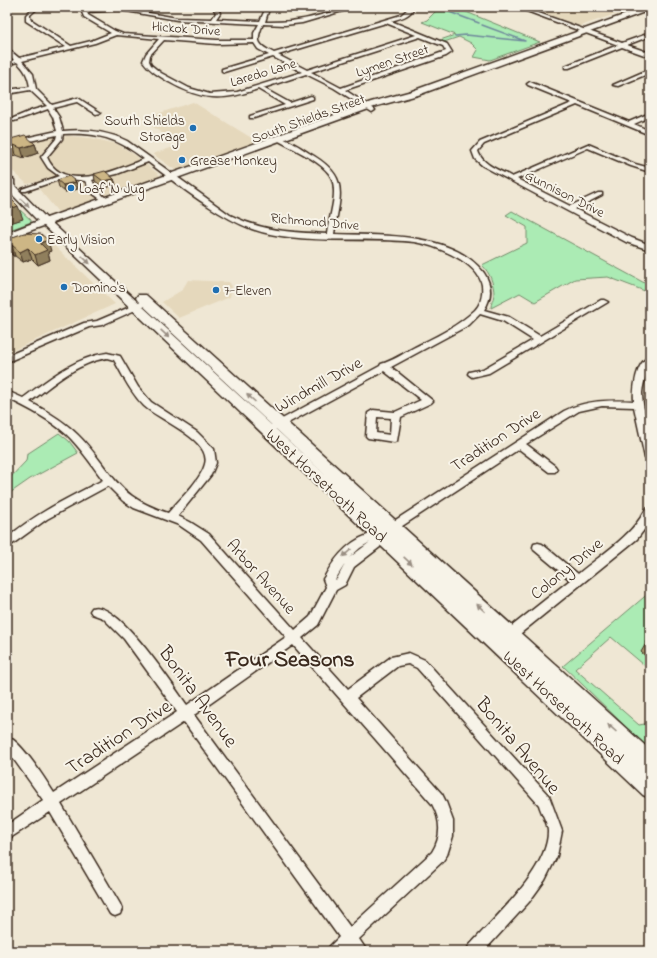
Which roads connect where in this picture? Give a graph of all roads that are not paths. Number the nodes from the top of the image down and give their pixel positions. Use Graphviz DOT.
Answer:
graph roads {
  1 [pos="38,7"];
  2 [pos="215,7"];
  3 [pos="266,7"];
  4 [pos="354,7"];
  5 [pos="412,7"];
  6 [pos="522,7"];
  7 [pos="650,8"];
  8 [pos="85,9"];
  9 [pos="213,21"];
  10 [pos="386,21"];
  11 [pos="262,23"];
  12 [pos="586,32"];
  13 [pos="116,33"];
  14 [pos="650,34"];
  15 [pos="420,35"];
  16 [pos="163,38"];
  17 [pos="255,41"];
  18 [pos="622,45"];
  19 [pos="71,48"];
  20 [pos="7,50"];
  21 [pos="272,55"];
  22 [pos="650,55"];
  23 [pos="19,60"];
  24 [pos="7,63"];
  25 [pos="567,67"];
  26 [pos="224,70"];
  27 [pos="650,71"];
  28 [pos="305,72"];
  29 [pos="530,84"];
  30 [pos="616,85"];
  31 [pos="258,87"];
  32 [pos="32,88"];
  33 [pos="341,90"];
  34 [pos="7,92"];
  35 [pos="311,98"];
  36 [pos="578,103"];
  37 [pos="290,105"];
  38 [pos="50,107"];
  39 [pos="370,108"];
  40 [pos="98,113"];
  41 [pos="650,115"];
  42 [pos="252,117"];
  43 [pos="12,120"];
  44 [pos="628,125"];
  45 [pos="60,132"];
  46 [pos="650,133"];
  47 [pos="282,140"];
  48 [pos="7,144"];
  49 [pos="149,159"];
  50 [pos="650,170"];
  51 [pos="64,176"];
  52 [pos="88,178"];
  53 [pos="176,178"];
  54 [pos="512,179"];
  55 [pos="8,180"];
  56 [pos="24,190"];
  57 [pos="600,194"];
  58 [pos="106,201"];
  59 [pos="570,209"];
  60 [pos="53,223"];
  61 [pos="7,236"];
  62 [pos="330,237"];
  63 [pos="7,242"];
  64 [pos="650,248"];
  65 [pos="604,302"];
  66 [pos="139,303"];
  67 [pos="480,311"];
  68 [pos="540,340"];
  69 [pos="7,359"];
  70 [pos="650,360"];
  71 [pos="384,366"];
  72 [pos="472,374"];
  73 [pos="7,394"];
  74 [pos="24,403"];
  75 [pos="639,404"];
  76 [pos="396,415"];
  77 [pos="274,427"];
  78 [pos="519,444"];
  79 [pos="650,458"];
  80 [pos="552,468"];
  81 [pos="111,480"];
  82 [pos="650,512"];
  83 [pos="170,518"];
  84 [pos="386,531"];
  85 [pos="7,544"];
  86 [pos="538,547"];
  87 [pos="578,580"];
  88 [pos="96,611"];
  89 [pos="294,637"];
  90 [pos="504,640"];
  91 [pos="347,697"];
  92 [pos="185,714"];
  93 [pos="7,742"];
  94 [pos="650,763"];
  95 [pos="650,788"];
  96 [pos="52,802"];
  97 [pos="7,833"];
  98 [pos="115,909"];
  99 [pos="349,938"];
  100 [pos="335,951"];
  101 [pos="359,951"];
  102 [pos="474,951"];
  1 -- 19 [label="street"];
  2 -- 9 [label="street"];
  3 -- 11 [label="street"];
  4 -- 11 [label="street"];
  5 -- 10 [label="street"];
  6 -- 12 [label="street"];
  7 -- 12 [label="main road, South Shields Street"];
  8 -- 9 [label="street"];
  8 -- 13 [label="street"];
  9 -- 11 [label="street"];
  10 -- 15 [label="street"];
  10 -- 21 [label="street"];
  11 -- 17 [label="street"];
  12 -- 18 [label="street"];
  12 -- 39 [label="main road, South Shields Street"];
  13 -- 16 [label="street, Hickok Drive"];
  13 -- 19 [label="street"];
  14 -- 18 [label="street"];
  15 -- 28 [label="street, Laredo Lane"];
  15 -- 33 [label="street, Lymen Street"];
  16 -- 17 [label="street, Hickok Drive"];
  16 -- 31 [label="street, Laredo Lane"];
  17 -- 21 [label="street"];
  18 -- 22 [label="street"];
  18 -- 25 [label="street"];
  19 -- 23 [label="street"];
  20 -- 23 [label="street"];
  21 -- 26 [label="street"];
  21 -- 28 [label="street"];
  23 -- 24 [label="street"];
  23 -- 32 [label="street"];
  27 -- 30 [label="street"];
  28 -- 31 [label="street, Laredo Lane"];
  28 -- 33 [label="street"];
  29 -- 36 [label="street"];
  31 -- 37 [label="street"];
  32 -- 34 [label="street"];
  32 -- 38 [label="street"];
  33 -- 39 [label="street"];
  35 -- 37 [label="street"];
  36 -- 44 [label="street"];
  36 -- 54 [label="street, Gunnison Drive"];
  37 -- 42 [label="street"];
  38 -- 40 [label="street"];
  38 -- 43 [label="street"];
  38 -- 45 [label="street"];
  39 -- 47 [label="main road, South Shields Street"];
  41 -- 44 [label="street"];
  44 -- 46 [label="street"];
  45 -- 48 [label="street, Richmond Drive"];
  45 -- 49 [label="street, Richmond Drive"];
  45 -- 51 [label="street"];
  47 -- 53 [label="main road, South Shields Street"];
  47 -- 62 [label="street"];
  49 -- 52 [label="street"];
  49 -- 53 [label="street, Richmond Drive"];
  50 -- 54 [label="street"];
  51 -- 52 [label="street"];
  51 -- 56 [label="street"];
  52 -- 58 [label="street"];
  53 -- 58 [label="main road, South Shields Street"];
  53 -- 60 [label="main road, South Shields Street"];
  53 -- 62 [label="street, Richmond Drive"];
  54 -- 59 [label="street, Gunnison Drive"];
  55 -- 56 [label="main road, West Horsetooth Road"];
  55 -- 60 [label="main road, West Horsetooth Road, one-way"];
  56 -- 60 [label="main road, West Horsetooth Road"];
  57 -- 59 [label="street"];
  58 -- 60 [label="main road, South Shields Street"];
  59 -- 64 [label="street, Gunnison Drive"];
  60 -- 61 [label="main road, South Shields Street"];
  60 -- 63 [label="main road, South Shields Street"];
  60 -- 66 [label="main road, West Horsetooth Road"];
  62 -- 67 [label="street, Richmond Drive"];
  65 -- 68 [label="street"];
  66 -- 69 [label="street"];
  66 -- 77 [label="main road, West Horsetooth Road"];
  67 -- 68 [label="street"];
  67 -- 71 [label="street, Windmill Drive"];
  68 -- 72 [label="street"];
  70 -- 75 [label="street"];
  71 -- 76 [label="street, Windmill Drive"];
  71 -- 77 [label="street, Windmill Drive"];
  73 -- 74 [label="street, Arbor Avenue"];
  74 -- 81 [label="street, Arbor Avenue"];
  74 -- 83 [label="street"];
  75 -- 78 [label="street, Tradition Drive"];
  75 -- 79 [label="street"];
  77 -- 84 [label="main road, West Horsetooth Road"];
  78 -- 80 [label="street"];
  78 -- 84 [label="street, Tradition Drive"];
  81 -- 83 [label="street, Arbor Avenue"];
  81 -- 85 [label="street"];
  82 -- 87 [label="street, Colony Drive"];
  83 -- 89 [label="street, Arbor Avenue"];
  84 -- 89 [label="street, Tradition Drive"];
  84 -- 90 [label="main road, West Horsetooth Road"];
  86 -- 87 [label="street"];
  87 -- 90 [label="street, Colony Drive"];
  88 -- 92 [label="street, Bonita Avenue"];
  89 -- 91 [label="street, Arbor Avenue"];
  89 -- 92 [label="street, Tradition Drive"];
  94 -- 90 [label="main road, West Horsetooth Road, one-way"];
  90 -- 95 [label="main road, West Horsetooth Road"];
  91 -- 99 [label="street, Arbor Avenue"];
  91 -- 102 [label="street, Bonita Avenue"];
  92 -- 96 [label="street, Tradition Drive"];
  92 -- 99 [label="street, Bonita Avenue"];
  93 -- 96 [label="street"];
  96 -- 97 [label="street, Tradition Drive"];
  96 -- 98 [label="street"];
  99 -- 100 [label="street"];
  99 -- 101 [label="street, Bonita Avenue"];
}
